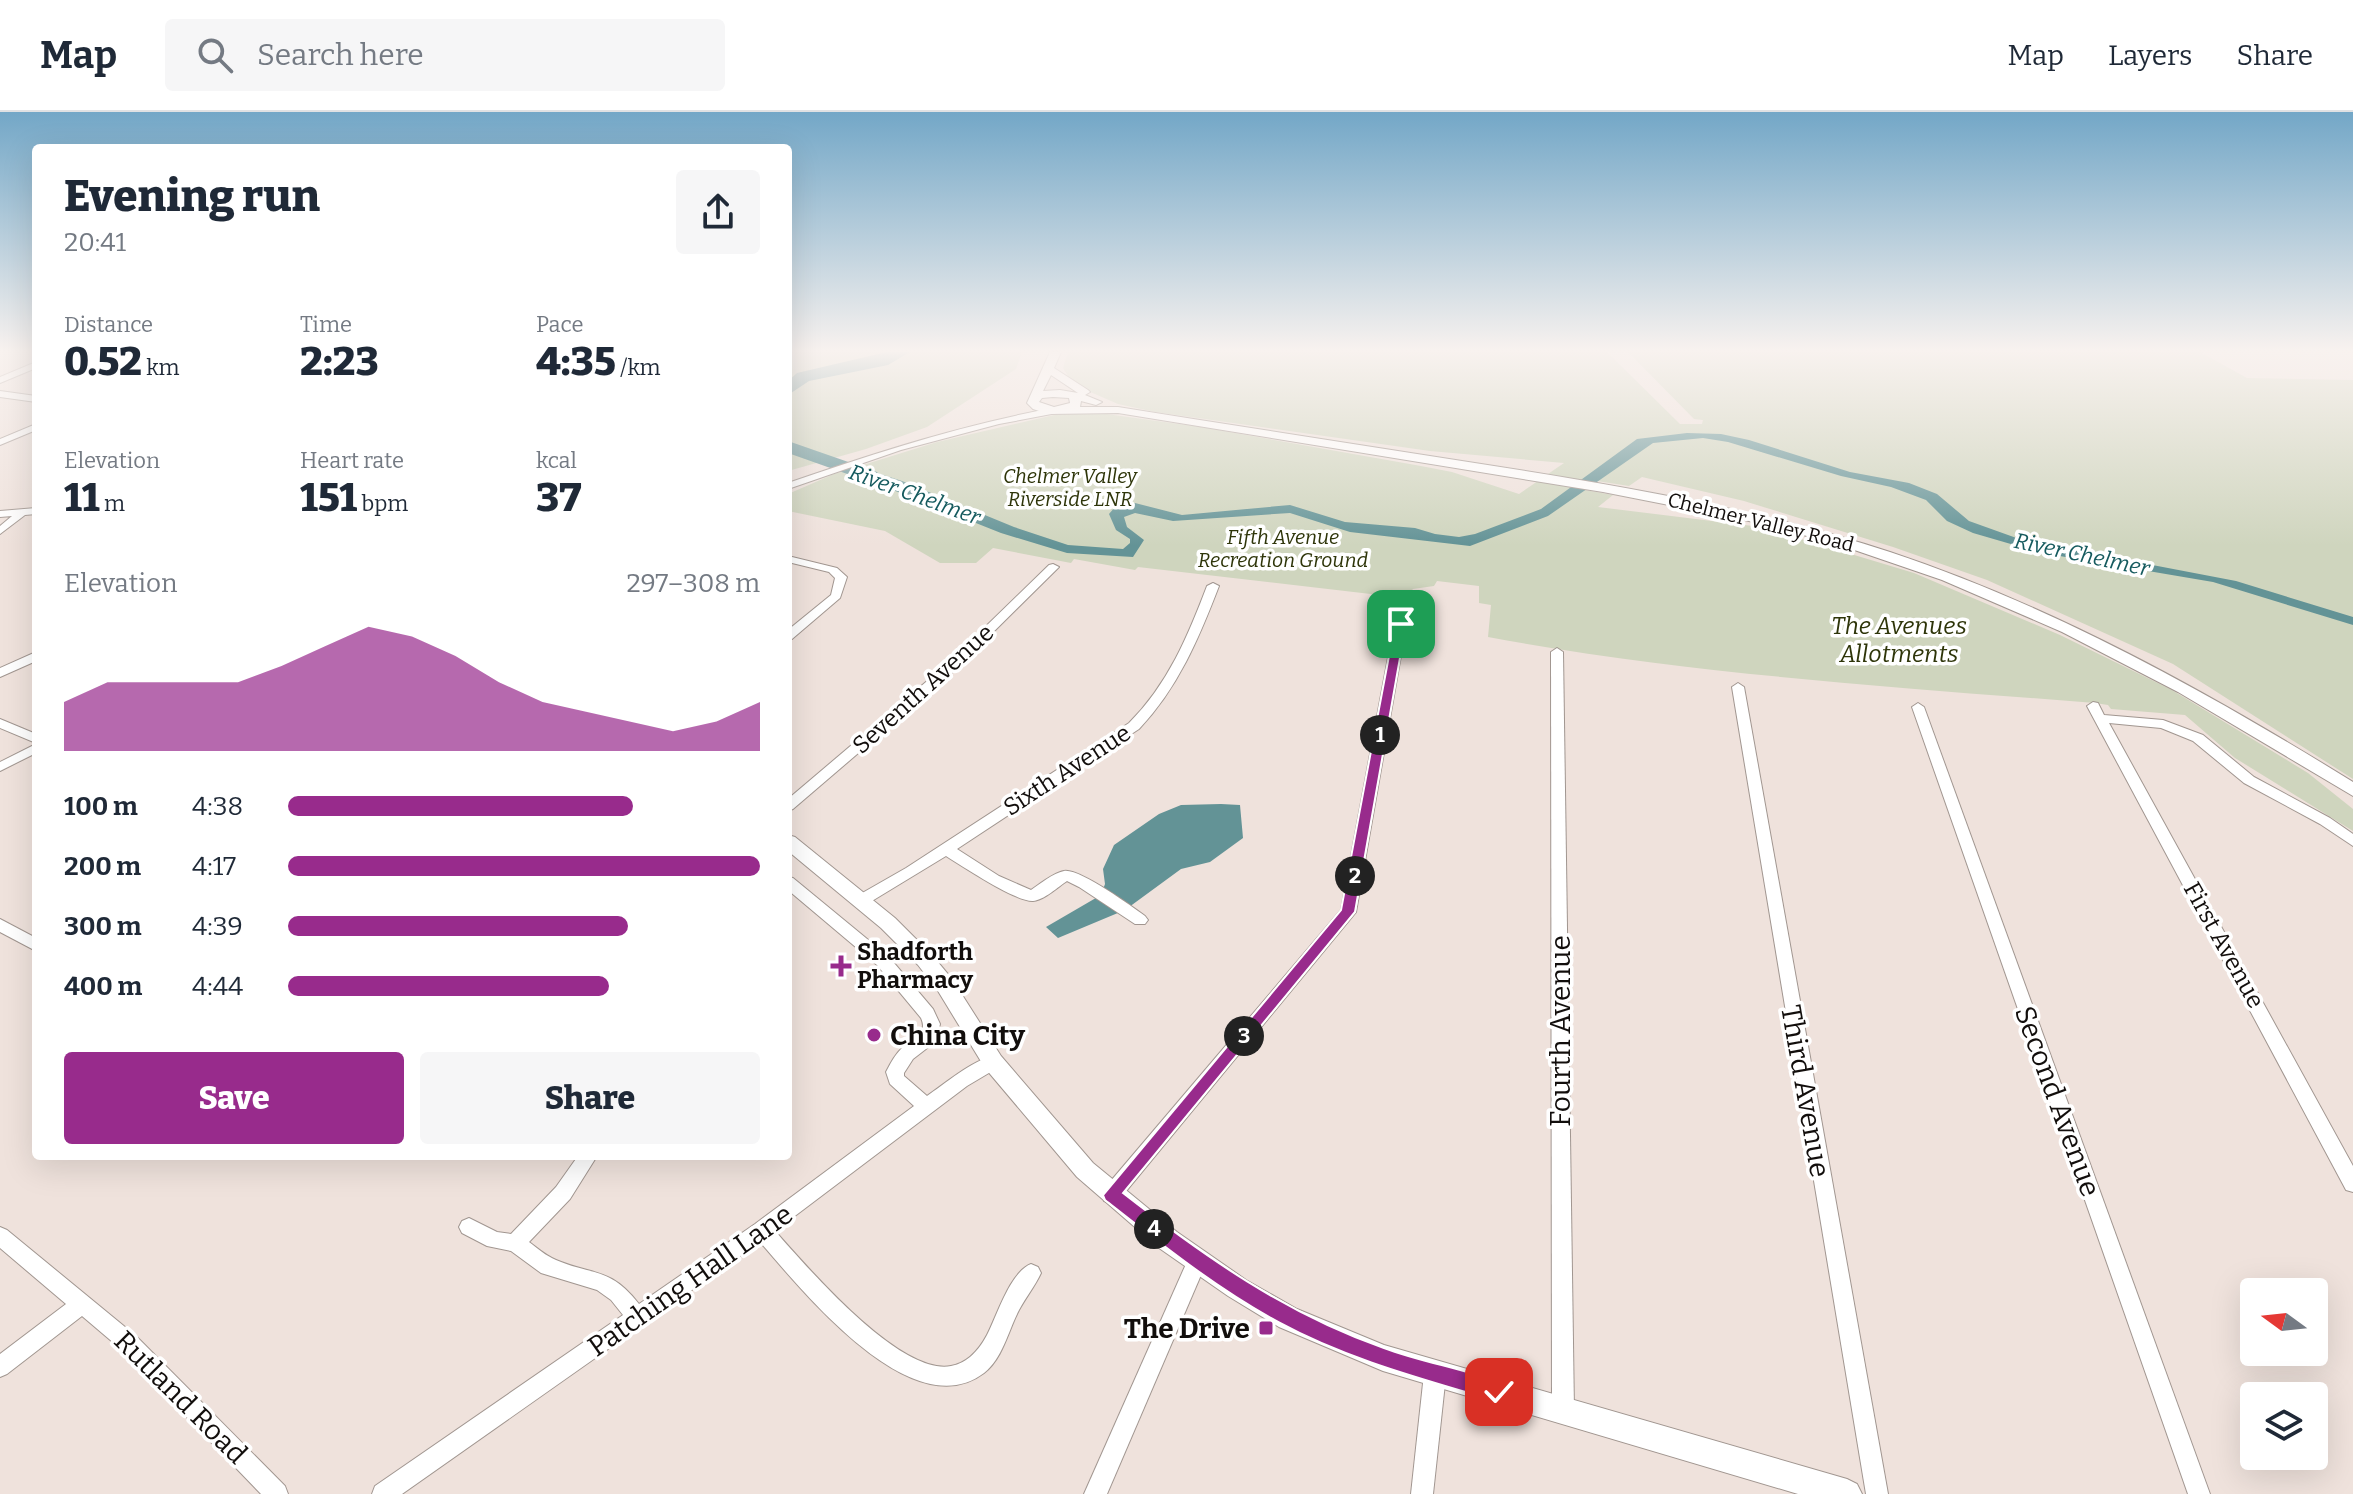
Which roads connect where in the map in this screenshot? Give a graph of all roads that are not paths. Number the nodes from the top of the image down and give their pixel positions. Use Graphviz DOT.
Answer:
graph roads {
  1 [pos="1005,416"];
  2 [pos="1023,416"];
  3 [pos="1156,416"];
  4 [pos="998,421"];
  5 [pos="32,429"];
  6 [pos="0,442"];
  7 [pos="792,485"];
  8 [pos="32,512"];
  9 [pos="0,514"];
  10 [pos="21,514"];
  11 [pos="0,531"];
  12 [pos="792,560"];
  13 [pos="1053,567"];
  14 [pos="1213,586"];
  15 [pos="1404,604"];
  16 [pos="792,633"];
  17 [pos="1557,652"];
  18 [pos="32,658"];
  19 [pos="0,673"];
  20 [pos="1738,687"];
  21 [pos="1918,707"];
  22 [pos="0,723"];
  23 [pos="32,737"];
  24 [pos="32,750"];
  25 [pos="0,767"];
  26 [pos="2353,790"];
  27 [pos="792,803"];
  28 [pos="2353,841"];
  29 [pos="792,844"];
  30 [pos="946,849"];
  31 [pos="792,885"];
  32 [pos="862,900"];
  33 [pos="1140,920"];
  34 [pos="0,925"];
  35 [pos="32,943"];
  36 [pos="993,1062"];
  37 [pos="927,1107"];
  38 [pos="585,1160"];
  39 [pos="2353,1184"];
  40 [pos="1111,1195"];
  41 [pos="469,1227"];
  42 [pos="762,1230"];
  43 [pos="0,1236"];
  44 [pos="515,1243"];
  45 [pos="1197,1261"];
  46 [pos="1031,1273"];
  47 [pos="83,1303"];
  48 [pos="638,1318"];
  49 [pos="0,1367"];
  50 [pos="1435,1374"];
  51 [pos="1563,1411"];
  52 [pos="277,1494"];
  53 [pos="383,1494"];
  54 [pos="1095,1494"];
  55 [pos="1422,1494"];
  56 [pos="1847,1494"];
  57 [pos="1877,1494"];
  58 [pos="2199,1494"];
  1 -- 4 [label="street"];
  2 -- 4 [label="street"];
  3 -- 26 [label="main road, Chelmer Valley Road"];
  4 -- 7 [label="street"];
  5 -- 6 [label="street"];
  8 -- 10 [label="street"];
  9 -- 10 [label="street"];
  10 -- 11 [label="street"];
  12 -- 16 [label="street"];
  13 -- 27 [label="street, Seventh Avenue"];
  14 -- 30 [label="street, Sixth Avenue"];
  15 -- 40 [label="street"];
  17 -- 51 [label="street, Fourth Avenue"];
  18 -- 19 [label="street"];
  20 -- 57 [label="street, Third Avenue"];
  21 -- 58 [label="street, Second Avenue"];
  22 -- 23 [label="street"];
  24 -- 25 [label="street"];
  28 -- 39 [label="street, First Avenue"];
  29 -- 32 [label="main road"];
  30 -- 32 [label="street, Sixth Avenue"];
  30 -- 33 [label="street"];
  31 -- 37 [label="street"];
  32 -- 36 [label="main road"];
  34 -- 35 [label="street"];
  36 -- 37 [label="street, Patching Hall Lane"];
  36 -- 40 [label="main road"];
  37 -- 42 [label="street, Patching Hall Lane"];
  38 -- 44 [label="street"];
  40 -- 45 [label="main road"];
  41 -- 44 [label="street"];
  42 -- 46 [label="street"];
  42 -- 48 [label="street, Patching Hall Lane"];
  43 -- 47 [label="street, Rutland Road"];
  44 -- 48 [label="street"];
  45 -- 50 [label="main road"];
  45 -- 54 [label="street"];
  47 -- 49 [label="street"];
  47 -- 52 [label="street, Rutland Road"];
  48 -- 53 [label="street, Patching Hall Lane"];
  50 -- 51 [label="main road"];
  50 -- 55 [label="street"];
  51 -- 56 [label="main road"];
}
